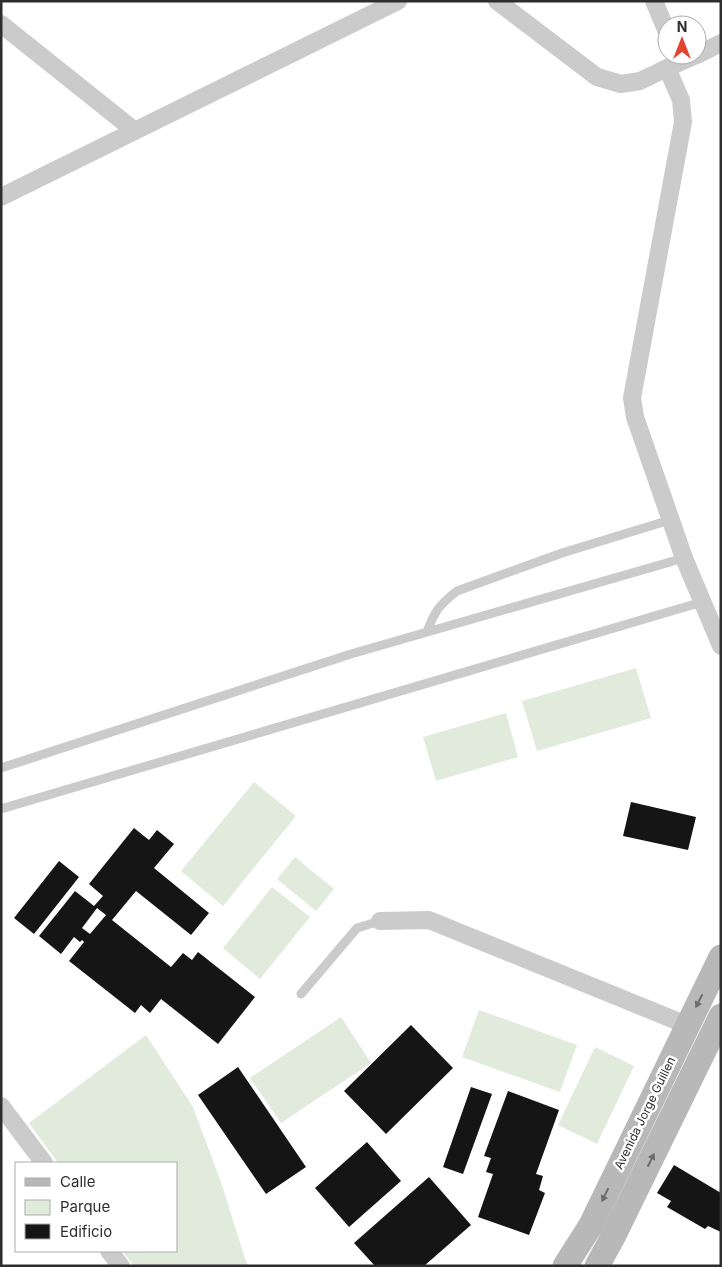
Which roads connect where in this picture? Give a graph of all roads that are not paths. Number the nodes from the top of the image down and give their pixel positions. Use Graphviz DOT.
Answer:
graph roads {
  1 [pos="398,1"];
  2 [pos="497,1"];
  3 [pos="654,1"];
  4 [pos="660,15"];
  5 [pos="1,24"];
  6 [pos="721,44"];
  7 [pos="707,50"];
  8 [pos="669,65"];
  9 [pos="675,65"];
  10 [pos="135,131"];
  11 [pos="1,197"];
  12 [pos="670,520"];
  13 [pos="684,558"];
  14 [pos="702,602"];
  15 [pos="427,632"];
  16 [pos="721,646"];
  17 [pos="1,768"];
  18 [pos="1,809"];
  19 [pos="380,921"];
  20 [pos="721,957"];
  21 [pos="301,994"];
  22 [pos="721,1016"];
  23 [pos="687,1025"];
  24 [pos="1,1106"];
  25 [pos="43,1162"];
  26 [pos="109,1252"];
  27 [pos="120,1266"];
  28 [pos="565,1266"];
  29 [pos="597,1266"];
  1 -- 10 [label="street"];
  2 -- 8 [label="street"];
  3 -- 4 [label="street"];
  5 -- 10 [label="street"];
  6 -- 7 [label="street"];
  9 -- 12 [label="street"];
  10 -- 11 [label="street"];
  12 -- 13 [label="street"];
  12 -- 15 [label="lane"];
  13 -- 14 [label="street"];
  13 -- 15 [label="lane"];
  14 -- 16 [label="street"];
  14 -- 18 [label="lane"];
  15 -- 17 [label="lane"];
  19 -- 21 [label="lane"];
  19 -- 23 [label="street"];
  20 -- 23 [label="street, Avenida Jorge Guillen, one-way"];
  29 -- 22 [label="street, Avenida Jorge Guillen, one-way"];
  23 -- 28 [label="street, Avenida Jorge Guillen, one-way"];
  24 -- 25 [label="street"];
  26 -- 27 [label="street"];
}
